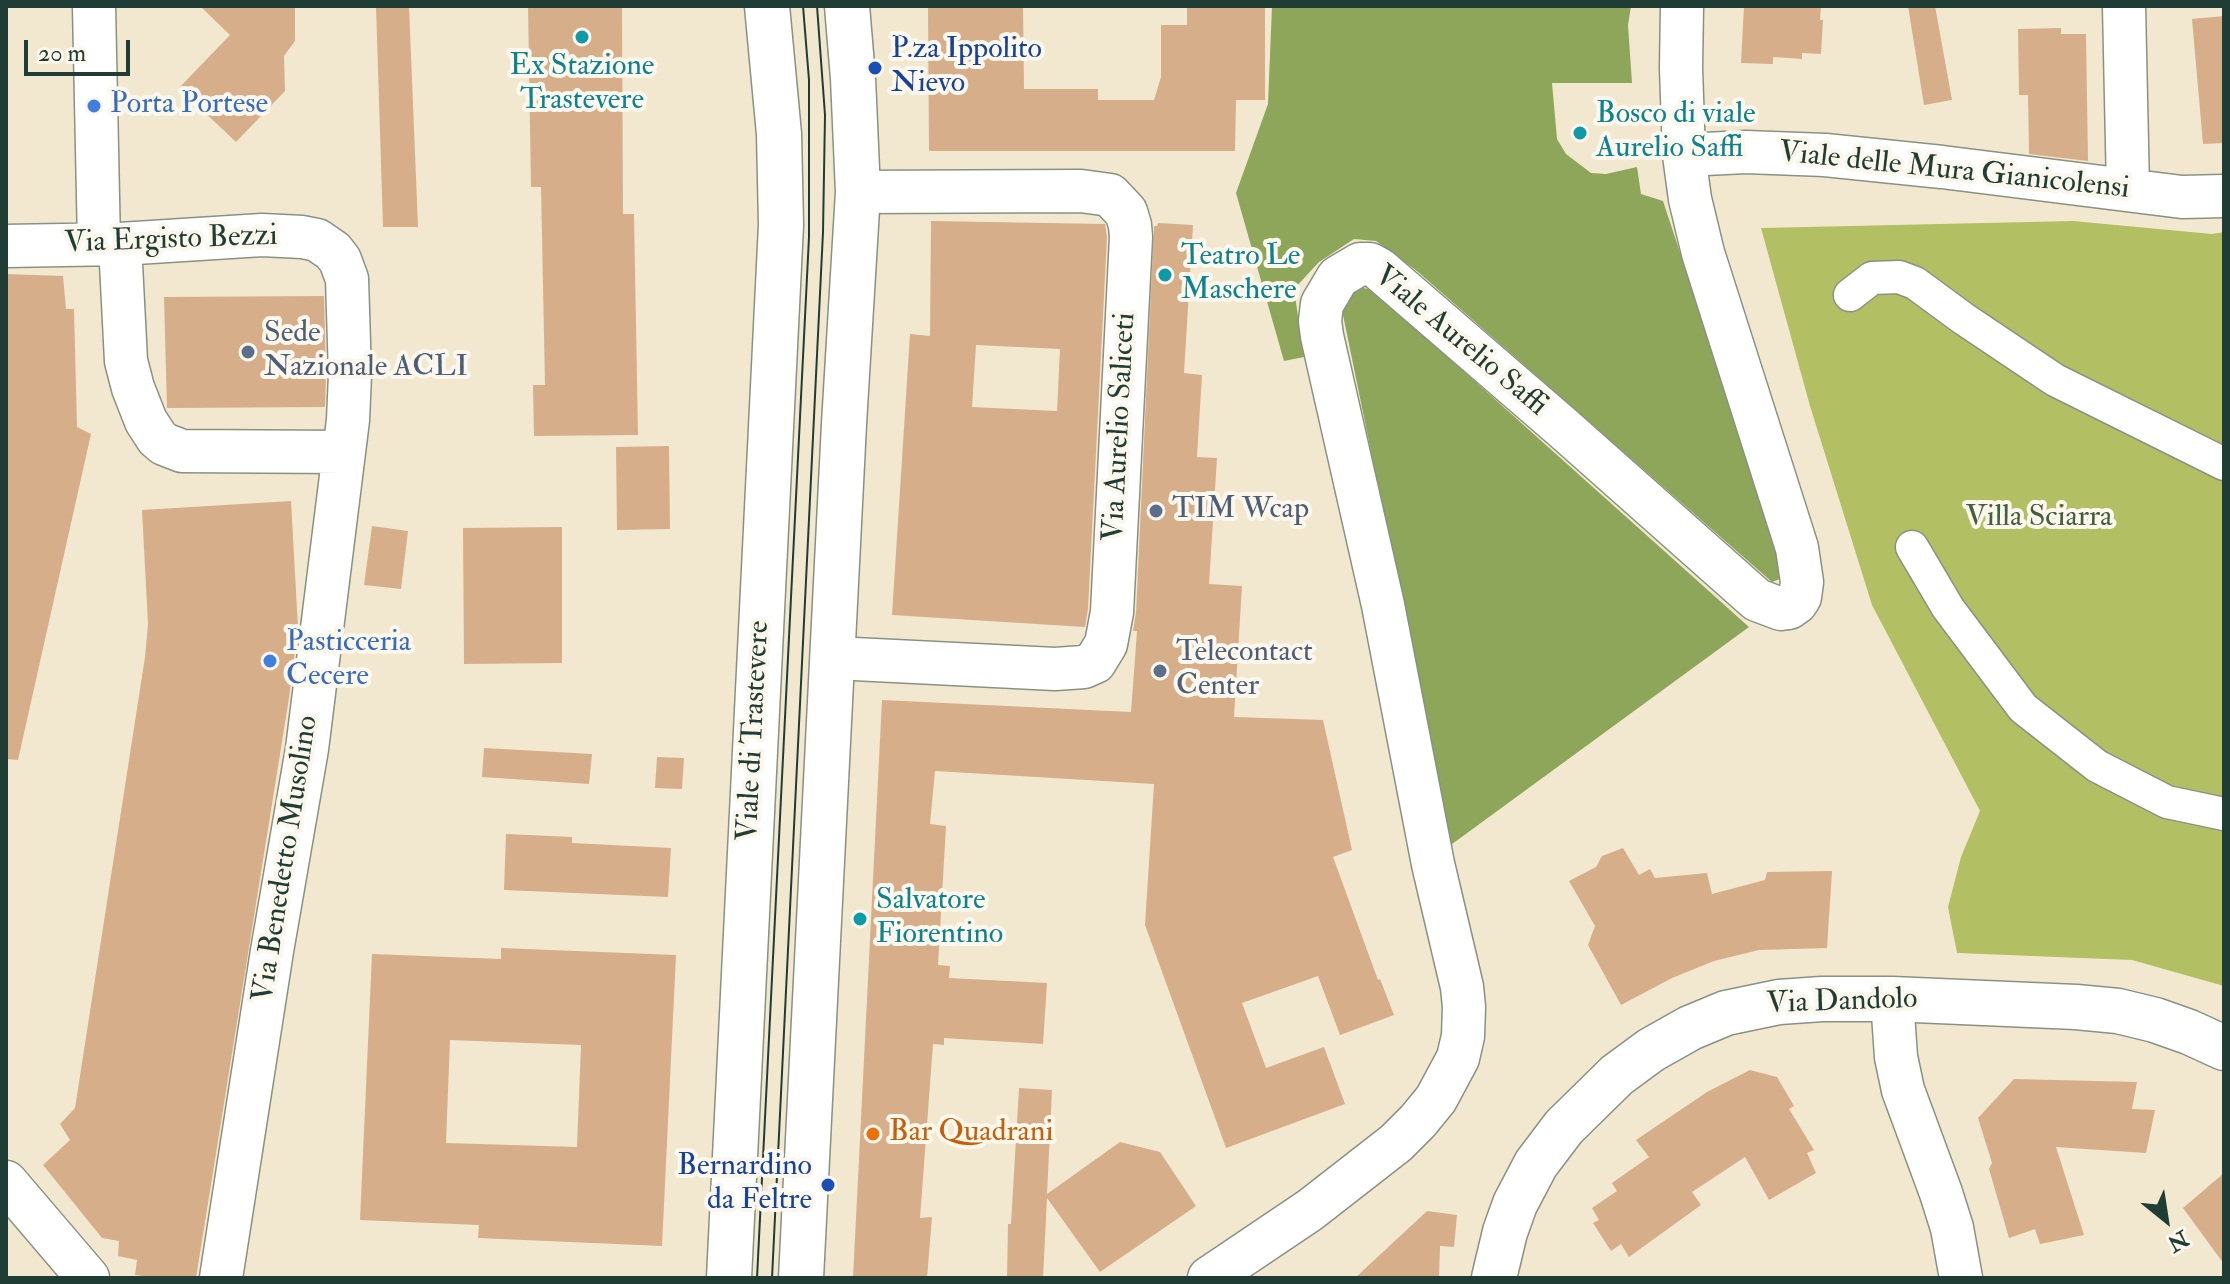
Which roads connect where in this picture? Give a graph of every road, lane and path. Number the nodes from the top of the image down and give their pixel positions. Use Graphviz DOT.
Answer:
graph roads {
  1 [pos="94,6"];
  2 [pos="767,6"];
  3 [pos="847,6"];
  4 [pos="1682,6"];
  5 [pos="2124,6"];
  6 [pos="1684,155"];
  7 [pos="2128,190"];
  8 [pos="858,192"];
  9 [pos="2224,196"];
  10 [pos="110,244"];
  11 [pos="6,246"];
  12 [pos="333,251"];
  13 [pos="1850,295"];
  14 [pos="344,452"];
  15 [pos="2224,464"];
  16 [pos="1912,547"];
  17 [pos="834,658"];
  18 [pos="2224,814"];
  19 [pos="1892,999"];
  20 [pos="2224,1048"];
  21 [pos="6,1182"];
  22 [pos="88,1278"];
  23 [pos="221,1278"];
  24 [pos="729,1278"];
  25 [pos="801,1278"];
  26 [pos="1209,1278"];
  27 [pos="1494,1278"];
  28 [pos="1961,1278"];
  1 -- 10 [label="street"];
  2 -- 24 [label="main road, Viale di Trastevere"];
  3 -- 8 [label="main road"];
  4 -- 6 [label="street, Viale Aurelio Saffi"];
  5 -- 7 [label="street"];
  6 -- 7 [label="street, Viale delle Mura Gianicolensi"];
  6 -- 26 [label="street, Viale Aurelio Saffi"];
  7 -- 9 [label="street, Viale delle Mura Gianicolensi"];
  8 -- 17 [label="main road"];
  8 -- 17 [label="street, Via Aurelio Saliceti"];
  10 -- 11 [label="street, Via Ergisto Bezzi"];
  10 -- 12 [label="street, Via Ergisto Bezzi"];
  10 -- 14 [label="street"];
  12 -- 14 [label="street, Via Benedetto Musolino"];
  13 -- 15 [label="street"];
  14 -- 23 [label="street, Via Benedetto Musolino"];
  16 -- 18 [label="street"];
  17 -- 25 [label="main road"];
  19 -- 20 [label="main road, Via Dandolo"];
  19 -- 27 [label="main road, Via Dandolo"];
  19 -- 28 [label="street"];
  21 -- 22 [label="street"];
}
